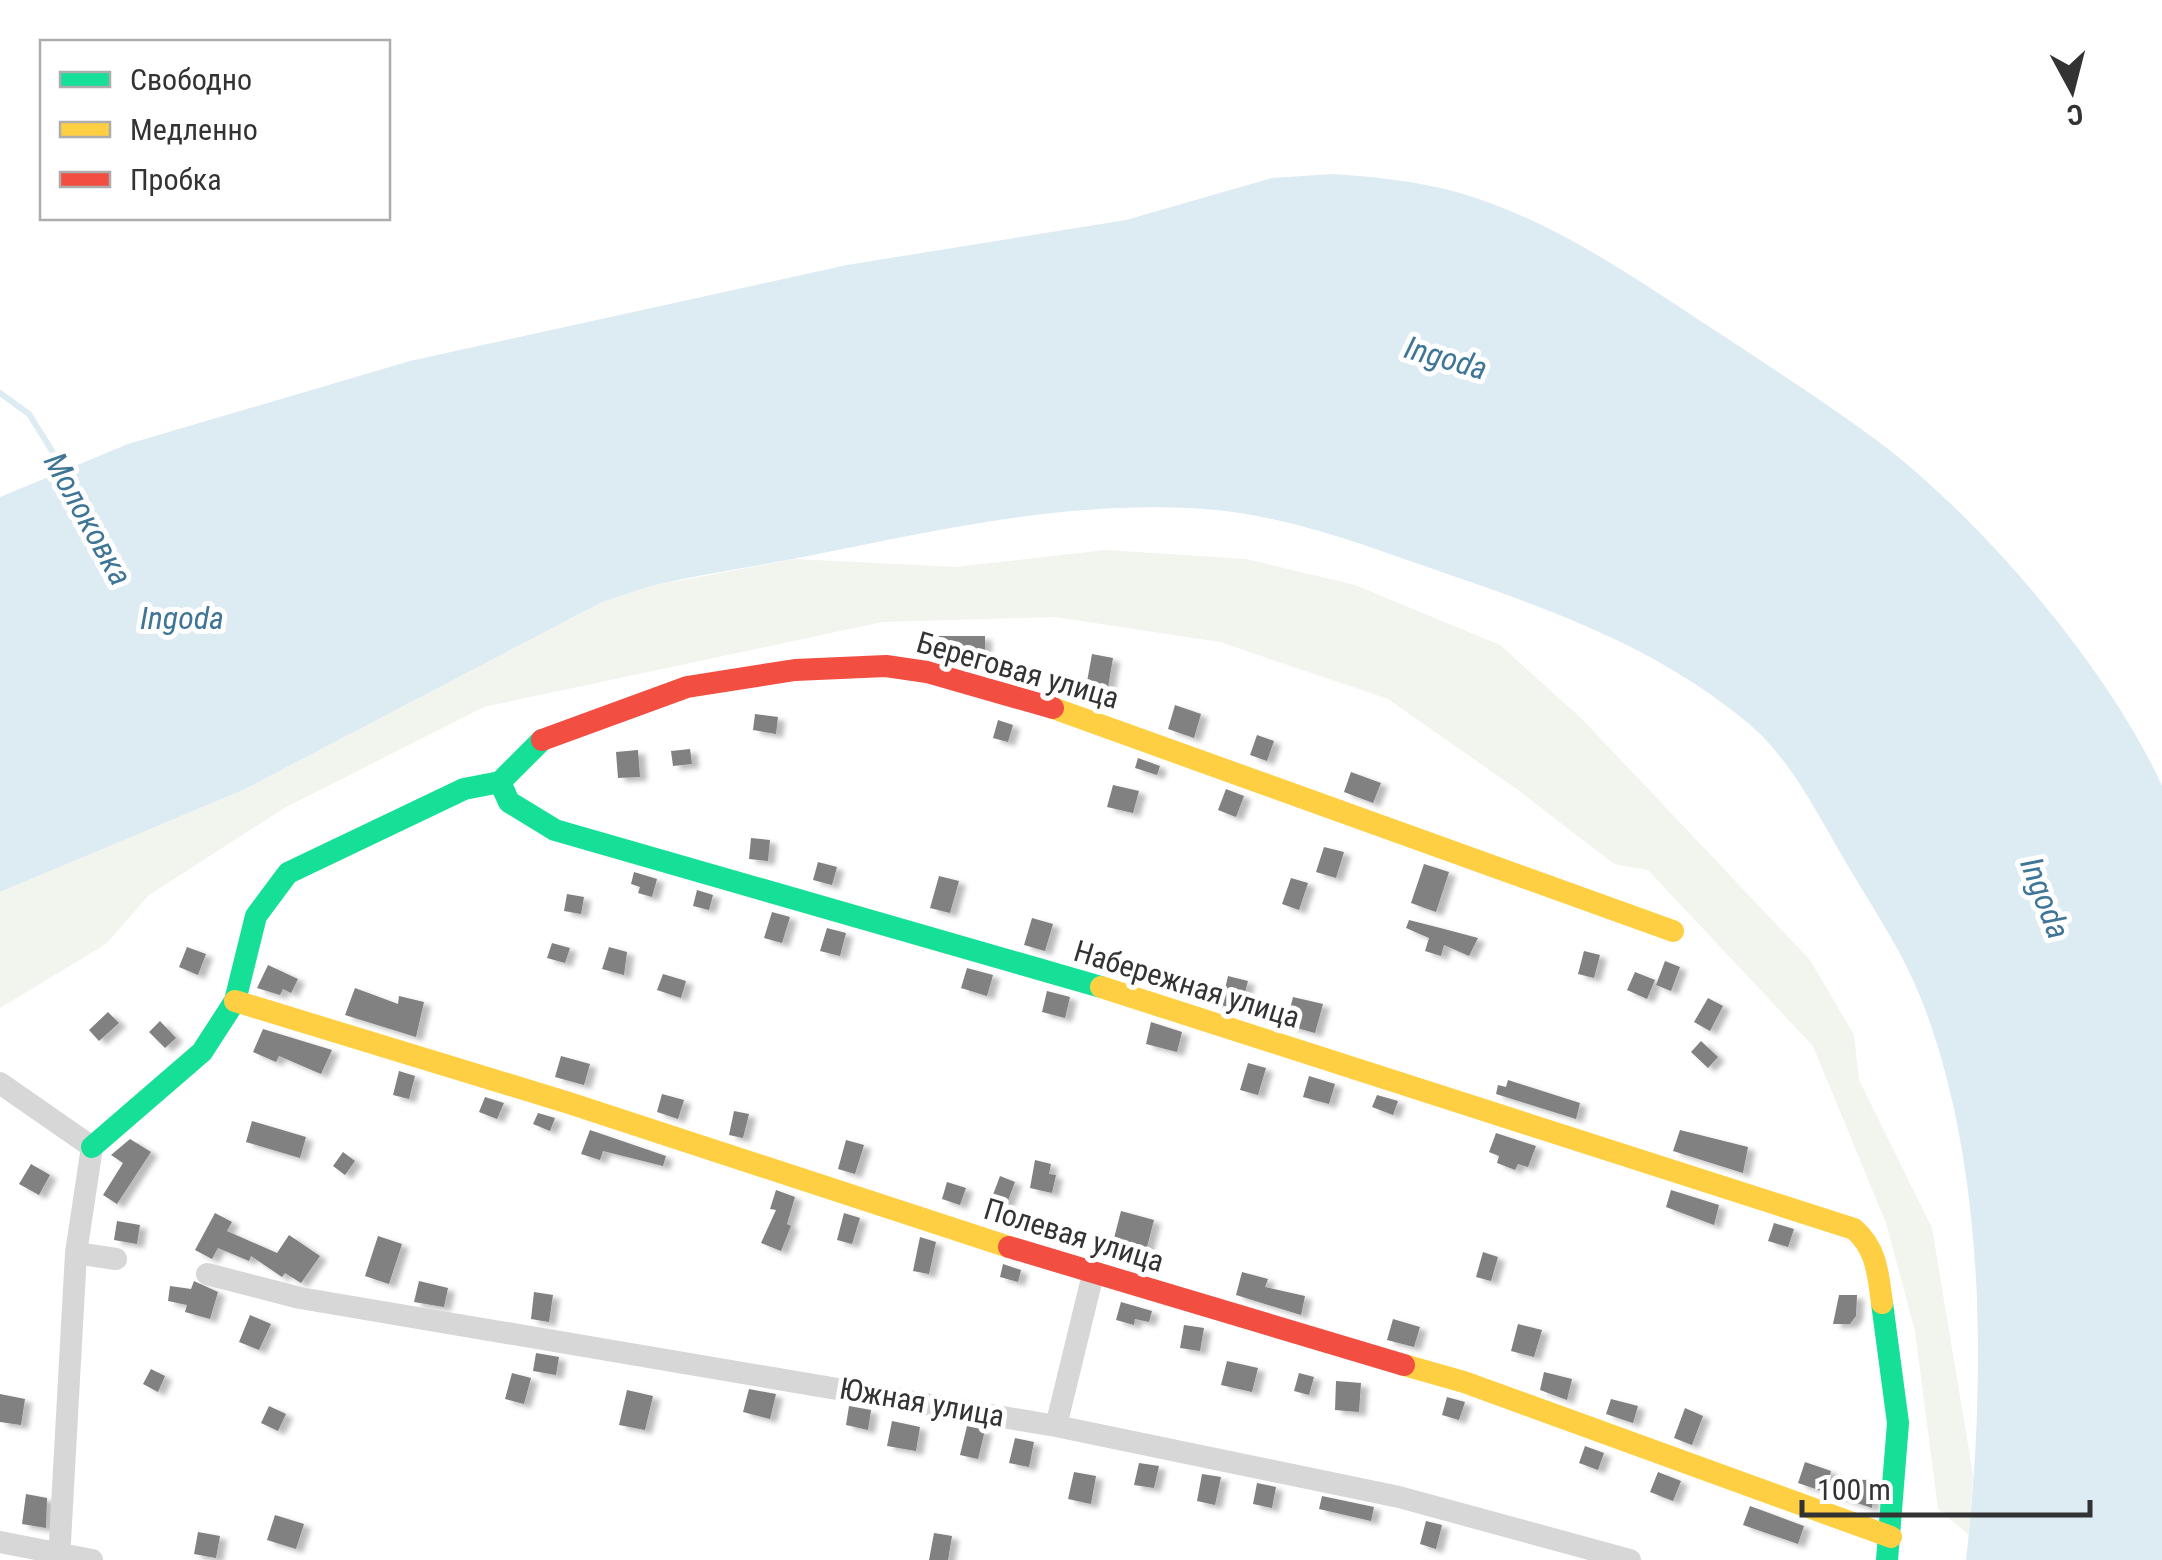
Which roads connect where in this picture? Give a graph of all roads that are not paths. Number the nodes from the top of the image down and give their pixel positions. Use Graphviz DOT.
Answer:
graph roads {
  1 [pos="500,782"];
  2 [pos="1673,931"];
  3 [pos="234,1001"];
  4 [pos="0,1083"];
  5 [pos="92,1147"];
  6 [pos="76,1253"];
  7 [pos="116,1259"];
  8 [pos="208,1274"];
  9 [pos="1092,1274"];
  10 [pos="1056,1426"];
  11 [pos="0,1542"];
  12 [pos="1889,1549"];
  13 [pos="59,1557"];
  14 [pos="92,1560"];
  15 [pos="1630,1560"];
  1 -- 2 [label="street, Береговая улица"];
  1 -- 3 [label="street"];
  1 -- 12 [label="street, Набережная улица"];
  3 -- 5 [label="street"];
  3 -- 9 [label="street, Полевая улица"];
  4 -- 5 [label="street"];
  5 -- 6 [label="street"];
  6 -- 7 [label="street"];
  6 -- 13 [label="street"];
  8 -- 10 [label="street, Южная улица"];
  9 -- 10 [label="street"];
  9 -- 12 [label="street, Полевая улица"];
  10 -- 15 [label="street, Южная улица"];
  11 -- 13 [label="street"];
  13 -- 14 [label="street"];
}
